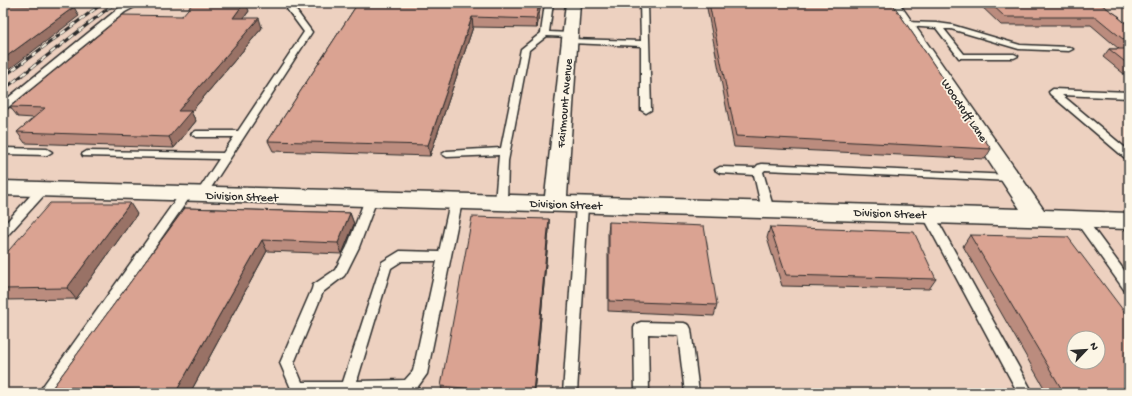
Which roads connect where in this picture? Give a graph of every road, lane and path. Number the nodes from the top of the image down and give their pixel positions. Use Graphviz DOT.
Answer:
graph roads {
  1 [pos="39,3"];
  2 [pos="138,3"];
  3 [pos="295,3"];
  4 [pos="549,3"];
  5 [pos="573,3"];
  6 [pos="644,3"];
  7 [pos="892,3"];
  8 [pos="1125,3"];
  9 [pos="1129,6"];
  10 [pos="3,9"];
  11 [pos="906,24"];
  12 [pos="937,25"];
  13 [pos="545,34"];
  14 [pos="570,38"];
  15 [pos="645,44"];
  16 [pos="1069,49"];
  17 [pos="1014,56"];
  18 [pos="1129,95"];
  19 [pos="3,107"];
  20 [pos="646,110"];
  21 [pos="196,134"];
  22 [pos="241,134"];
  23 [pos="3,151"];
  24 [pos="47,152"];
  25 [pos="506,152"];
  26 [pos="87,154"];
  27 [pos="447,154"];
  28 [pos="226,156"];
  29 [pos="1129,156"];
  30 [pos="720,170"];
  31 [pos="758,172"];
  32 [pos="1011,178"];
  33 [pos="3,188"];
  34 [pos="43,189"];
  35 [pos="194,194"];
  36 [pos="371,199"];
  37 [pos="456,202"];
  38 [pos="501,203"];
  39 [pos="555,204"];
  40 [pos="582,205"];
  41 [pos="768,210"];
  42 [pos="928,214"];
  43 [pos="1038,218"];
  44 [pos="1080,219"];
  45 [pos="1129,221"];
  46 [pos="3,233"];
  47 [pos="443,263"];
  48 [pos="1129,287"];
  49 [pos="348,388"];
  50 [pos="45,393"];
  51 [pos="570,393"];
  52 [pos="642,393"];
  53 [pos="692,393"];
  54 [pos="1026,393"];
  1 -- 10 [label="lane"];
  2 -- 19 [label="lane"];
  3 -- 22 [label="lane"];
  4 -- 13 [label="lane"];
  5 -- 14 [label="street, Fairmount Avenue"];
  6 -- 15 [label="lane"];
  7 -- 11 [label="street, Woodruff Lane"];
  8 -- 9 [label="lane"];
  11 -- 12 [label="lane"];
  11 -- 32 [label="street, Woodruff Lane"];
  12 -- 16 [label="lane"];
  12 -- 17 [label="lane"];
  13 -- 14 [label="lane"];
  13 -- 25 [label="lane"];
  14 -- 15 [label="lane"];
  14 -- 39 [label="street, Fairmount Avenue"];
  15 -- 20 [label="lane"];
  18 -- 29 [label="lane"];
  21 -- 22 [label="lane"];
  22 -- 28 [label="lane"];
  23 -- 24 [label="lane"];
  25 -- 27 [label="lane"];
  25 -- 38 [label="lane"];
  26 -- 28 [label="lane"];
  28 -- 35 [label="lane"];
  30 -- 31 [label="lane"];
  31 -- 32 [label="lane"];
  31 -- 41 [label="lane"];
  32 -- 43 [label="street, Woodruff Lane"];
  33 -- 34 [label="street, Division Street"];
  34 -- 35 [label="street, Division Street"];
  34 -- 46 [label="lane"];
  35 -- 36 [label="street, Division Street"];
  35 -- 50 [label="lane"];
  36 -- 37 [label="street, Division Street"];
  36 -- 49 [label="lane"];
  37 -- 38 [label="street, Division Street"];
  37 -- 47 [label="lane"];
  38 -- 39 [label="street, Division Street"];
  39 -- 40 [label="street, Division Street"];
  40 -- 41 [label="street, Division Street"];
  40 -- 51 [label="lane"];
  41 -- 42 [label="street, Division Street"];
  42 -- 43 [label="street, Division Street"];
  42 -- 54 [label="lane"];
  43 -- 44 [label="street, Division Street"];
  44 -- 45 [label="street, Division Street"];
  44 -- 48 [label="lane"];
  47 -- 49 [label="lane"];
  47 -- 49 [label="lane"];
  52 -- 53 [label="lane"];
}
